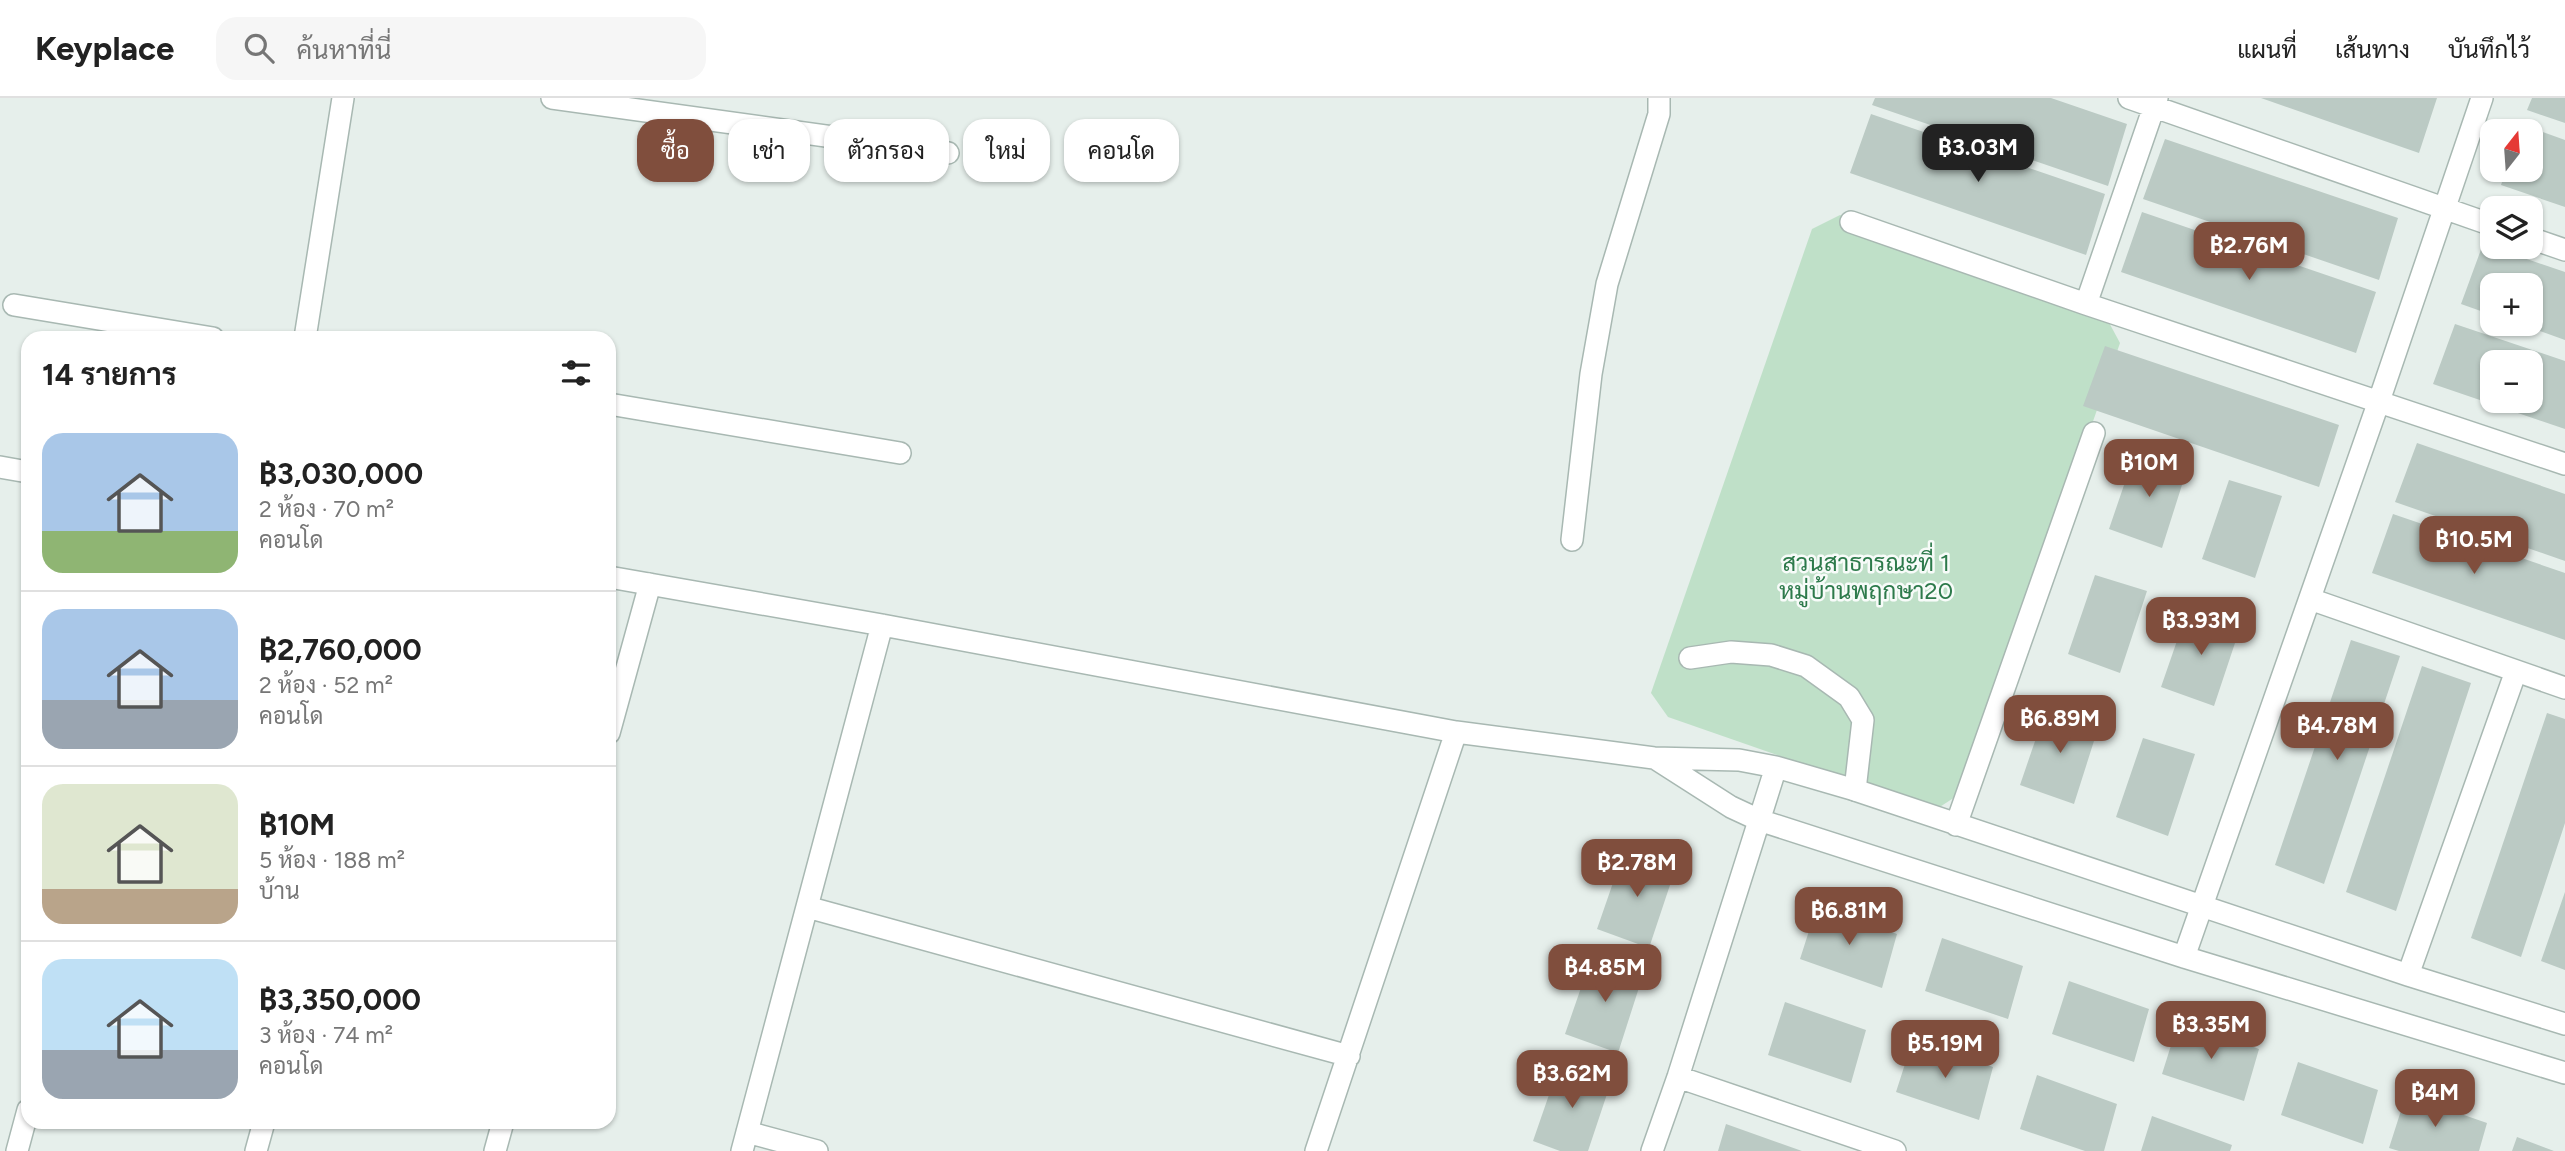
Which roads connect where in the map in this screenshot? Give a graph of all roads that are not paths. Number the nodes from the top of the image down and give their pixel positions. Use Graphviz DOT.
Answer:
graph roads {
  1 [pos="342,98"];
  2 [pos="552,98"];
  3 [pos="1659,98"];
  4 [pos="2129,98"];
  5 [pos="2482,98"];
  6 [pos="2155,102"];
  7 [pos="824,136"];
  8 [pos="2444,208"];
  9 [pos="2480,221"];
  10 [pos="1851,222"];
  11 [pos="2543,242"];
  12 [pos="2565,250"];
  13 [pos="2085,304"];
  14 [pos="14,305"];
  15 [pos="171,331"];
  16 [pos="306,331"];
  17 [pos="2379,401"];
  18 [pos="616,405"];
  19 [pos="2094,433"];
  20 [pos="900,453"];
  21 [pos="2565,464"];
  22 [pos="0,467"];
  23 [pos="21,470"];
  24 [pos="1572,540"];
  25 [pos="616,578"];
  26 [pos="650,584"];
  27 [pos="2310,599"];
  28 [pos="882,625"];
  29 [pos="1690,658"];
  30 [pos="2516,671"];
  31 [pos="2565,688"];
  32 [pos="616,708"];
  33 [pos="1456,732"];
  34 [pos="1654,758"];
  35 [pos="1776,767"];
  36 [pos="1855,790"];
  37 [pos="1759,820"];
  38 [pos="1956,825"];
  39 [pos="2201,905"];
  40 [pos="807,907"];
  41 [pos="2183,957"];
  42 [pos="2408,975"];
  43 [pos="2565,1024"];
  44 [pos="1349,1056"];
  45 [pos="2565,1073"];
  46 [pos="1678,1077"];
  47 [pos="23,1129"];
  48 [pos="262,1129"];
  49 [pos="501,1129"];
  50 [pos="744,1142"];
  51 [pos="17,1151"];
  52 [pos="256,1151"];
  53 [pos="495,1151"];
  54 [pos="817,1151"];
  55 [pos="1316,1151"];
  56 [pos="1651,1151"];
  57 [pos="1895,1151"];
  1 -- 16 [label="street"];
  2 -- 7 [label="street"];
  3 -- 24 [label="street"];
  4 -- 6 [label="street"];
  5 -- 8 [label="street"];
  6 -- 8 [label="street"];
  6 -- 13 [label="street"];
  8 -- 9 [label="street"];
  8 -- 17 [label="street"];
  10 -- 13 [label="street"];
  11 -- 12 [label="street"];
  13 -- 17 [label="street"];
  14 -- 15 [label="street"];
  17 -- 21 [label="street"];
  17 -- 27 [label="street"];
  18 -- 20 [label="street"];
  19 -- 38 [label="street"];
  22 -- 23 [label="street"];
  25 -- 26 [label="street"];
  26 -- 28 [label="street"];
  26 -- 32 [label="street"];
  27 -- 30 [label="street"];
  27 -- 39 [label="street"];
  28 -- 33 [label="street"];
  28 -- 40 [label="street"];
  29 -- 36 [label="street"];
  30 -- 31 [label="street"];
  30 -- 42 [label="street"];
  33 -- 34 [label="street"];
  33 -- 44 [label="street"];
  34 -- 35 [label="street"];
  34 -- 37 [label="street"];
  35 -- 36 [label="street"];
  35 -- 37 [label="street"];
  36 -- 38 [label="street"];
  37 -- 41 [label="street"];
  37 -- 46 [label="street"];
  38 -- 39 [label="street"];
  39 -- 41 [label="street"];
  39 -- 42 [label="street"];
  40 -- 44 [label="street"];
  40 -- 50 [label="street"];
  41 -- 45 [label="street"];
  42 -- 43 [label="street"];
  44 -- 55 [label="street"];
  46 -- 56 [label="street"];
  46 -- 57 [label="street"];
  47 -- 51 [label="street"];
  48 -- 52 [label="street"];
  49 -- 53 [label="street"];
  50 -- 54 [label="street"];
}
